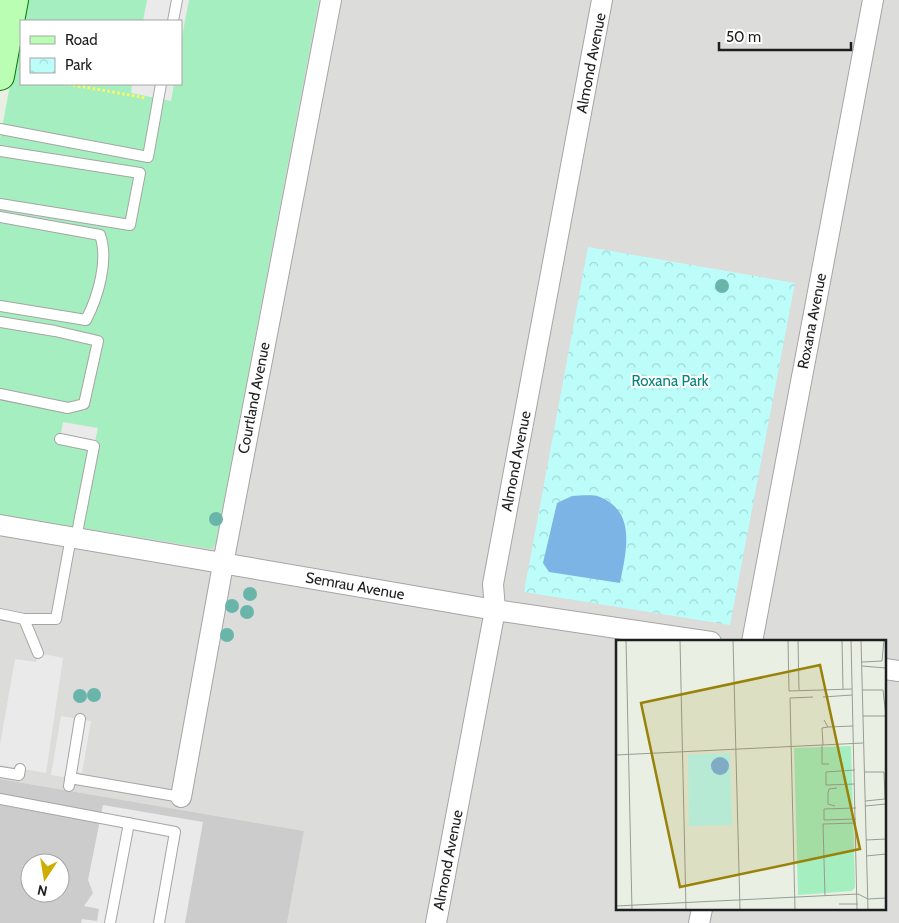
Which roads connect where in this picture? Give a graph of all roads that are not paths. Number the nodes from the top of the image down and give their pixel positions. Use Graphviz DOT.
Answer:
graph roads {
  1 [pos="14,0"];
  2 [pos="177,0"];
  3 [pos="331,0"];
  4 [pos="602,0"];
  5 [pos="873,0"];
  6 [pos="173,20"];
  7 [pos="0,76"];
  8 [pos="161,85"];
  9 [pos="0,129"];
  10 [pos="0,151"];
  11 [pos="0,204"];
  12 [pos="0,217"];
  13 [pos="0,306"];
  14 [pos="0,322"];
  15 [pos="0,394"];
  16 [pos="60,439"];
  17 [pos="0,526"];
  18 [pos="74,538"];
  19 [pos="223,564"];
  20 [pos="494,610"];
  21 [pos="0,614"];
  22 [pos="24,618"];
  23 [pos="697,640"];
  24 [pos="752,640"];
  25 [pos="38,653"];
  26 [pos="886,669"];
  27 [pos="899,671"];
  28 [pos="80,719"];
  29 [pos="20,769"];
  30 [pos="0,772"];
  31 [pos="181,797"];
  32 [pos="0,799"];
  33 [pos="129,823"];
  34 [pos="702,910"];
  35 [pos="110,923"];
  36 [pos="158,923"];
  37 [pos="436,923"];
  38 [pos="699,923"];
  1 -- 7 [label="street"];
  2 -- 6 [label="lane"];
  3 -- 19 [label="street, Courtland Avenue"];
  4 -- 20 [label="street, Almond Avenue"];
  5 -- 24 [label="street, Roxana Avenue"];
  8 -- 9 [label="lane"];
  10 -- 11 [label="lane"];
  12 -- 13 [label="lane"];
  14 -- 15 [label="lane"];
  16 -- 18 [label="lane"];
  17 -- 18 [label="street, Semrau Avenue"];
  18 -- 19 [label="street, Semrau Avenue"];
  18 -- 22 [label="lane"];
  19 -- 20 [label="street, Semrau Avenue"];
  19 -- 31 [label="street, Courtland Avenue"];
  20 -- 23 [label="street, Semrau Avenue"];
  20 -- 37 [label="street, Almond Avenue"];
  21 -- 22 [label="lane"];
  22 -- 25 [label="lane"];
  26 -- 27 [label="street"];
  28 -- 31 [label="lane"];
  29 -- 30 [label="lane"];
  32 -- 33 [label="lane"];
  33 -- 35 [label="lane"];
  33 -- 36 [label="lane"];
  34 -- 38 [label="street"];
}
